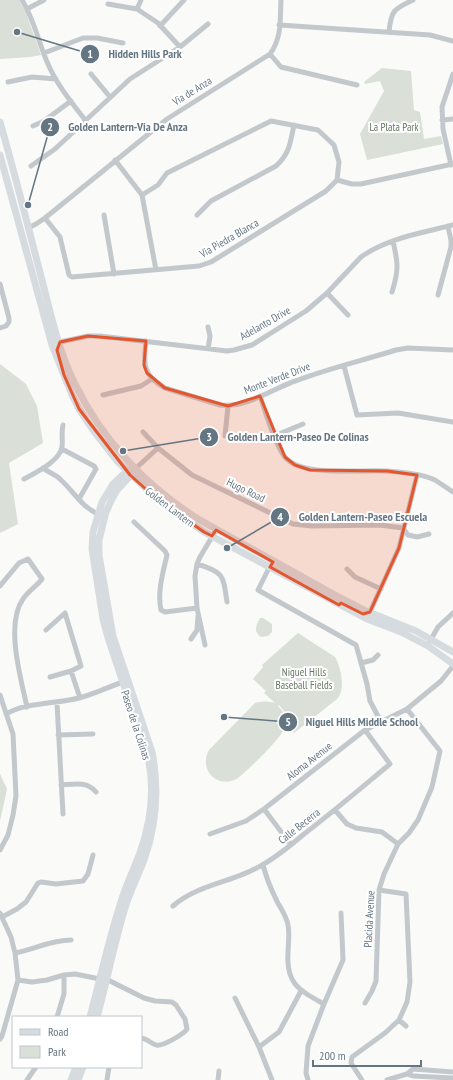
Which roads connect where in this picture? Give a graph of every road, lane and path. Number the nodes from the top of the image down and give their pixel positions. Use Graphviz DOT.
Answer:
graph roads {
  1 [pos="22,0"];
  2 [pos="44,0"];
  3 [pos="141,0"];
  4 [pos="184,0"];
  5 [pos="281,0"];
  6 [pos="413,0"];
  7 [pos="108,4"];
  8 [pos="27,9"];
  9 [pos="137,9"];
  10 [pos="208,24"];
  11 [pos="279,25"];
  12 [pos="160,26"];
  13 [pos="389,32"];
  14 [pos="453,41"];
  15 [pos="122,43"];
  16 [pos="180,47"];
  17 [pos="44,53"];
  18 [pos="270,54"];
  19 [pos="91,74"];
  20 [pos="453,74"];
  21 [pos="56,79"];
  22 [pos="8,82"];
  23 [pos="357,85"];
  24 [pos="110,97"];
  25 [pos="71,102"];
  26 [pos="453,119"];
  27 [pos="442,120"];
  28 [pos="86,121"];
  29 [pos="0,122"];
  30 [pos="294,125"];
  31 [pos="33,126"];
  32 [pos="6,144"];
  33 [pos="0,157"];
  34 [pos="115,160"];
  35 [pos="11,164"];
  36 [pos="452,165"];
  37 [pos="31,166"];
  38 [pos="337,180"];
  39 [pos="142,194"];
  40 [pos="104,214"];
  41 [pos="196,215"];
  42 [pos="45,218"];
  43 [pos="450,226"];
  44 [pos="20,227"];
  45 [pos="28,228"];
  46 [pos="24,240"];
  47 [pos="392,241"];
  48 [pos="156,270"];
  49 [pos="114,274"];
  50 [pos="0,284"];
  51 [pos="392,292"];
  52 [pos="327,293"];
  53 [pos="438,295"];
  54 [pos="43,314"];
  55 [pos="348,315"];
  56 [pos="208,327"];
  57 [pos="0,328"];
  58 [pos="146,341"];
  59 [pos="60,342"];
  60 [pos="208,349"];
  61 [pos="453,350"];
  62 [pos="344,366"];
  63 [pos="64,375"];
  64 [pos="152,379"];
  65 [pos="103,395"];
  66 [pos="260,396"];
  67 [pos="228,406"];
  68 [pos="453,422"];
  69 [pos="303,424"];
  70 [pos="63,425"];
  71 [pos="143,432"];
  72 [pos="225,436"];
  73 [pos="274,436"];
  74 [pos="158,448"];
  75 [pos="62,449"];
  76 [pos="43,468"];
  77 [pos="131,472"];
  78 [pos="417,475"];
  79 [pos="24,479"];
  80 [pos="453,492"];
  81 [pos="79,499"];
  82 [pos="101,515"];
  83 [pos="134,522"];
  84 [pos="403,528"];
  85 [pos="216,530"];
  86 [pos="429,534"];
  87 [pos="212,536"];
  88 [pos="197,564"];
  89 [pos="271,564"];
  90 [pos="347,569"];
  91 [pos="1,582"];
  92 [pos="381,589"];
  93 [pos="226,602"];
  94 [pos="339,605"];
  95 [pos="197,608"];
  96 [pos="370,612"];
  97 [pos="453,613"];
  98 [pos="198,615"];
  99 [pos="386,627"];
  100 [pos="46,630"];
  101 [pos="191,639"];
  102 [pos="430,642"];
  103 [pos="438,644"];
  104 [pos="205,645"];
  105 [pos="453,652"];
  106 [pos="378,655"];
  107 [pos="453,660"];
  108 [pos="361,663"];
  109 [pos="453,665"];
  110 [pos="71,671"];
  111 [pos="50,676"];
  112 [pos="125,681"];
  113 [pos="0,696"];
  114 [pos="80,698"];
  115 [pos="57,703"];
  116 [pos="27,707"];
  117 [pos="407,709"];
  118 [pos="6,714"];
  119 [pos="381,722"];
  120 [pos="365,730"];
  121 [pos="93,734"];
  122 [pos="58,735"];
  123 [pos="61,784"];
  124 [pos="96,792"];
  125 [pos="264,809"];
  126 [pos="335,810"];
  127 [pos="63,814"];
  128 [pos="210,834"];
  129 [pos="398,844"];
  130 [pos="291,845"];
  131 [pos="0,850"];
  132 [pos="93,855"];
  133 [pos="262,865"];
  134 [pos="379,890"];
  135 [pos="173,906"];
  136 [pos="341,913"];
  137 [pos="1,915"];
  138 [pos="71,940"];
  139 [pos="15,953"];
  140 [pos="64,975"];
  141 [pos="103,979"];
  142 [pos="18,980"];
  143 [pos="301,991"];
  144 [pos="235,998"];
  145 [pos="365,1003"];
  146 [pos="324,1004"];
  147 [pos="58,1016"];
  148 [pos="90,1016"];
  149 [pos="97,1016"];
  150 [pos="399,1020"];
  151 [pos="406,1026"];
  152 [pos="142,1038"];
  153 [pos="0,1039"];
  154 [pos="259,1047"];
  155 [pos="35,1068"];
  156 [pos="76,1068"];
  157 [pos="83,1068"];
  158 [pos="110,1068"];
  159 [pos="426,1070"];
  160 [pos="219,1071"];
  161 [pos="453,1072"];
  162 [pos="407,1077"];
  163 [pos="425,1077"];
  164 [pos="453,1078"];
  165 [pos="27,1080"];
  166 [pos="71,1080"];
  167 [pos="78,1080"];
  168 [pos="107,1080"];
  169 [pos="218,1080"];
  170 [pos="272,1080"];
  171 [pos="308,1080"];
  172 [pos="362,1080"];
  173 [pos="388,1080"];
  1 -- 8 [label="street"];
  2 -- 8 [label="street"];
  3 -- 9 [label="street"];
  4 -- 12 [label="street"];
  5 -- 11 [label="street"];
  6 -- 13 [label="street"];
  7 -- 9 [label="street"];
  8 -- 17 [label="street"];
  9 -- 12 [label="street"];
  10 -- 16 [label="street"];
  11 -- 13 [label="street"];
  11 -- 18 [label="street"];
  12 -- 16 [label="street"];
  13 -- 14 [label="street"];
  15 -- 17 [label="street"];
  16 -- 24 [label="street"];
  17 -- 21 [label="street"];
  18 -- 23 [label="street"];
  18 -- 34 [label="street, Via de Anza"];
  19 -- 24 [label="street"];
  20 -- 27 [label="street"];
  21 -- 22 [label="street"];
  21 -- 25 [label="street"];
  24 -- 28 [label="street"];
  25 -- 28 [label="street"];
  25 -- 31 [label="street"];
  26 -- 27 [label="street"];
  27 -- 36 [label="street"];
  28 -- 37 [label="street"];
  29 -- 32 [label="main road, Golden Lantern"];
  30 -- 38 [label="street"];
  30 -- 39 [label="street"];
  30 -- 41 [label="street"];
  32 -- 33 [label="main road"];
  32 -- 35 [label="main road, Golden Lantern"];
  33 -- 35 [label="main road"];
  33 -- 44 [label="main road, Golden Lantern"];
  34 -- 39 [label="street"];
  34 -- 42 [label="street, Via de Anza"];
  35 -- 45 [label="main road, Golden Lantern"];
  36 -- 38 [label="street"];
  38 -- 48 [label="street, Via Piedra Blanca"];
  39 -- 48 [label="street"];
  40 -- 49 [label="street"];
  42 -- 45 [label="street, Via de Anza"];
  42 -- 49 [label="street, Via Piedra Blanca"];
  43 -- 47 [label="street, Adelanto Drive"];
  43 -- 53 [label="street"];
  44 -- 45 [label="main road"];
  44 -- 46 [label="main road, Golden Lantern"];
  45 -- 46 [label="main road"];
  45 -- 59 [label="main road, Golden Lantern"];
  46 -- 54 [label="main road, Golden Lantern"];
  47 -- 51 [label="street"];
  47 -- 52 [label="street, Adelanto Drive"];
  48 -- 49 [label="street, Via Piedra Blanca"];
  50 -- 57 [label="street"];
  52 -- 55 [label="street"];
  52 -- 60 [label="street, Adelanto Drive"];
  54 -- 59 [label="main road"];
  54 -- 63 [label="main road, Golden Lantern"];
  56 -- 60 [label="street"];
  58 -- 59 [label="street, Adelanto Drive"];
  58 -- 60 [label="street, Adelanto Drive"];
  58 -- 64 [label="street"];
  59 -- 63 [label="main road"];
  59 -- 77 [label="main road, Golden Lantern"];
  61 -- 62 [label="street, Monte Verde Drive"];
  62 -- 66 [label="street, Monte Verde Drive"];
  62 -- 68 [label="street"];
  63 -- 77 [label="main road, Golden Lantern"];
  64 -- 65 [label="street"];
  64 -- 67 [label="street, Monte Verde Drive"];
  66 -- 67 [label="street, Monte Verde Drive"];
  66 -- 73 [label="street"];
  67 -- 72 [label="street"];
  69 -- 73 [label="street"];
  70 -- 75 [label="street"];
  71 -- 74 [label="street, Hugo Road"];
  73 -- 78 [label="street"];
  74 -- 77 [label="street, Paseo de la Colinas"];
  74 -- 84 [label="street, Hugo Road"];
  75 -- 76 [label="street"];
  75 -- 81 [label="street"];
  76 -- 79 [label="street"];
  76 -- 81 [label="street"];
  77 -- 82 [label="main road, Paseo de la Colinas"];
  77 -- 85 [label="main road, Golden Lantern"];
  77 -- 87 [label="main road, Golden Lantern"];
  78 -- 80 [label="street"];
  78 -- 84 [label="street"];
  81 -- 82 [label="street"];
  82 -- 112 [label="main road, Paseo de la Colinas"];
  83 -- 95 [label="street"];
  84 -- 86 [label="street"];
  84 -- 92 [label="street"];
  85 -- 87 [label="street"];
  85 -- 89 [label="main road, Golden Lantern"];
  87 -- 88 [label="street"];
  87 -- 89 [label="main road, Golden Lantern"];
  88 -- 93 [label="street"];
  88 -- 95 [label="street"];
  89 -- 94 [label="main road, Golden Lantern"];
  89 -- 96 [label="main road, Golden Lantern"];
  89 -- 108 [label="street"];
  90 -- 92 [label="street"];
  91 -- 116 [label="street"];
  92 -- 96 [label="street"];
  94 -- 96 [label="main road"];
  94 -- 99 [label="main road, Golden Lantern"];
  95 -- 98 [label="street"];
  96 -- 99 [label="main road"];
  96 -- 102 [label="main road, Golden Lantern"];
  97 -- 102 [label="street"];
  98 -- 101 [label="street"];
  98 -- 104 [label="street"];
  99 -- 102 [label="main road, Golden Lantern"];
  100 -- 110 [label="street"];
  102 -- 103 [label="main road, Golden Lantern"];
  102 -- 109 [label="main road, Golden Lantern"];
  103 -- 105 [label="main road, Golden Lantern"];
  103 -- 107 [label="main road"];
  106 -- 108 [label="street"];
  108 -- 119 [label="street"];
  109 -- 117 [label="street, Aloma Avenue"];
  110 -- 111 [label="street"];
  110 -- 114 [label="street"];
  112 -- 114 [label="street"];
  112 -- 141 [label="main road, Paseo de la Colinas"];
  113 -- 118 [label="street"];
  114 -- 115 [label="street"];
  115 -- 116 [label="street"];
  115 -- 122 [label="street"];
  116 -- 118 [label="street"];
  117 -- 119 [label="street, Aloma Avenue"];
  117 -- 129 [label="street, Placida Avenue"];
  118 -- 131 [label="street"];
  119 -- 120 [label="street, Aloma Avenue"];
  120 -- 125 [label="street, Aloma Avenue"];
  120 -- 126 [label="street, Calle Becerra"];
  121 -- 122 [label="street"];
  122 -- 123 [label="street"];
  123 -- 124 [label="street"];
  123 -- 127 [label="street"];
  125 -- 128 [label="street, Aloma Avenue"];
  125 -- 130 [label="street"];
  126 -- 129 [label="street"];
  126 -- 130 [label="street, Calle Becerra"];
  129 -- 134 [label="street, Placida Avenue"];
  130 -- 133 [label="street, Calle Becerra"];
  132 -- 137 [label="street"];
  133 -- 135 [label="street, Calle Becerra"];
  133 -- 143 [label="street"];
  134 -- 145 [label="street, Placida Avenue"];
  134 -- 150 [label="street"];
  136 -- 146 [label="street"];
  137 -- 139 [label="street"];
  138 -- 139 [label="street"];
  139 -- 142 [label="street"];
  140 -- 141 [label="street"];
  140 -- 142 [label="street"];
  140 -- 147 [label="street"];
  141 -- 148 [label="main road, Paseo de la Colinas"];
  141 -- 149 [label="main road, Paseo de la Colinas"];
  141 -- 152 [label="street"];
  142 -- 153 [label="street"];
  143 -- 146 [label="street"];
  143 -- 154 [label="street"];
  144 -- 154 [label="street"];
  146 -- 171 [label="street"];
  150 -- 151 [label="street"];
  150 -- 172 [label="street"];
  154 -- 170 [label="street"];
  155 -- 165 [label="street"];
  156 -- 166 [label="main road"];
  157 -- 167 [label="main road"];
  158 -- 168 [label="street"];
  159 -- 161 [label="street"];
  159 -- 162 [label="street"];
  159 -- 163 [label="street"];
  160 -- 169 [label="street"];
  162 -- 163 [label="street"];
  162 -- 173 [label="street"];
  163 -- 164 [label="street"];
}
